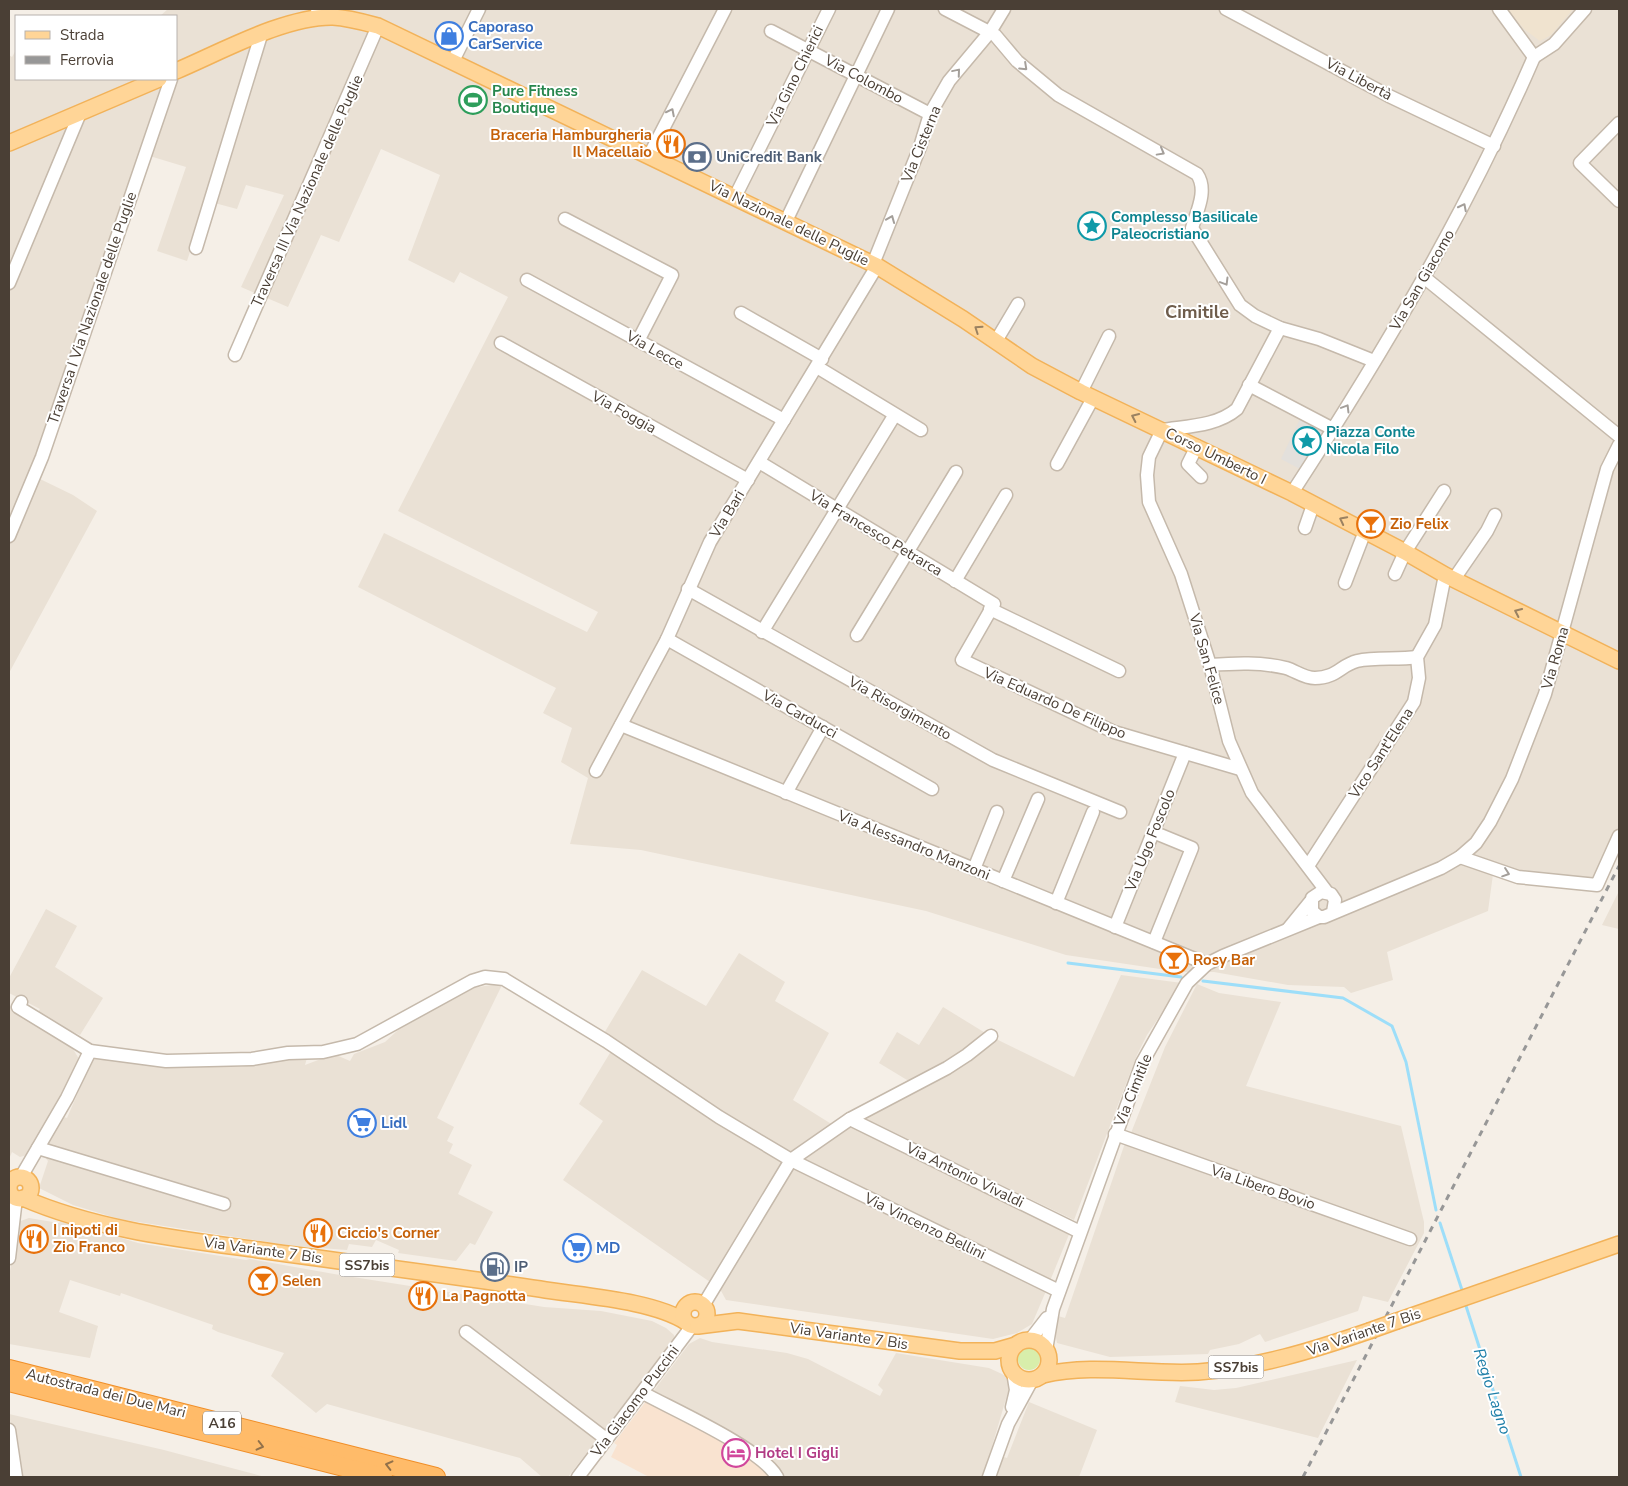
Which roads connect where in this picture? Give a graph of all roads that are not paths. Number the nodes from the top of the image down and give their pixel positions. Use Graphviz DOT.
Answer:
graph roads {
  1 [pos="313,9"];
  2 [pos="317,9"];
  3 [pos="326,9"];
  4 [pos="479,9"];
  5 [pos="725,9"];
  6 [pos="829,9"];
  7 [pos="888,9"];
  8 [pos="945,9"];
  9 [pos="1004,9"];
  10 [pos="1226,9"];
  11 [pos="1499,9"];
  12 [pos="1585,9"];
  13 [pos="340,14"];
  14 [pos="303,20"];
  15 [pos="378,26"];
  16 [pos="771,31"];
  17 [pos="990,32"];
  18 [pos="261,35"];
  19 [pos="808,50"];
  20 [pos="1534,57"];
  21 [pos="452,61"];
  22 [pos="178,70"];
  23 [pos="856,75"];
  24 [pos="156,80"];
  25 [pos="171,80"];
  26 [pos="80,113"];
  27 [pos="930,114"];
  28 [pos="1619,123"];
  29 [pos="9,143"];
  30 [pos="1494,146"];
  31 [pos="649,156"];
  32 [pos="735,197"];
  33 [pos="1619,201"];
  34 [pos="565,219"];
  35 [pos="786,221"];
  36 [pos="196,248"];
  37 [pos="875,265"];
  38 [pos="1425,278"];
  39 [pos="526,280"];
  40 [pos="9,283"];
  41 [pos="1018,304"];
  42 [pos="741,313"];
  43 [pos="1280,328"];
  44 [pos="1109,336"];
  45 [pos="638,341"];
  46 [pos="996,341"];
  47 [pos="501,343"];
  48 [pos="235,356"];
  49 [pos="1374,361"];
  50 [pos="819,363"];
  51 [pos="1250,386"];
  52 [pos="1087,395"];
  53 [pos="894,416"];
  54 [pos="784,420"];
  55 [pos="1333,429"];
  56 [pos="921,430"];
  57 [pos="1162,430"];
  58 [pos="1619,436"];
  59 [pos="1197,446"];
  60 [pos="1618,451"];
  61 [pos="759,462"];
  62 [pos="1057,464"];
  63 [pos="956,472"];
  64 [pos="1201,477"];
  65 [pos="748,480"];
  66 [pos="1444,491"];
  67 [pos="1292,493"];
  68 [pos="1006,495"];
  69 [pos="1313,505"];
  70 [pos="837,509"];
  71 [pos="1495,515"];
  72 [pos="1305,528"];
  73 [pos="1366,531"];
  74 [pos="9,536"];
  75 [pos="907,552"];
  76 [pos="1405,552"];
  77 [pos="1395,574"];
  78 [pos="1449,577"];
  79 [pos="956,581"];
  80 [pos="1345,584"];
  81 [pos="688,589"];
  82 [pos="992,607"];
  83 [pos="762,632"];
  84 [pos="1562,632"];
  85 [pos="857,636"];
  86 [pos="667,639"];
  87 [pos="1418,657"];
  88 [pos="1619,661"];
  89 [pos="1210,664"];
  90 [pos="1119,671"];
  91 [pos="620,725"];
  92 [pos="823,727"];
  93 [pos="1185,753"];
  94 [pos="1240,769"];
  95 [pos="596,771"];
  96 [pos="932,789"];
  97 [pos="786,793"];
  98 [pos="1038,799"];
  99 [pos="997,812"];
  100 [pos="1093,812"];
  101 [pos="1120,812"];
  102 [pos="1153,832"];
  103 [pos="1619,836"];
  104 [pos="1460,857"];
  105 [pos="974,869"];
  106 [pos="1310,870"];
  107 [pos="1003,881"];
  108 [pos="1311,900"];
  109 [pos="1332,901"];
  110 [pos="1056,903"];
  111 [pos="1319,916"];
  112 [pos="1115,926"];
  113 [pos="1286,931"];
  114 [pos="1154,942"];
  115 [pos="1207,964"];
  116 [pos="21,1002"];
  117 [pos="991,1036"];
  118 [pos="90,1052"];
  119 [pos="850,1119"];
  120 [pos="1115,1134"];
  121 [pos="38,1148"];
  122 [pos="791,1160"];
  123 [pos="16,1187"];
  124 [pos="224,1204"];
  125 [pos="1080,1232"];
  126 [pos="1410,1239"];
  127 [pos="1619,1244"];
  128 [pos="9,1258"];
  129 [pos="1059,1291"];
  130 [pos="699,1305"];
  131 [pos="655,1308"];
  132 [pos="1053,1310"];
  133 [pos="738,1321"];
  134 [pos="692,1324"];
  135 [pos="466,1332"];
  136 [pos="1023,1342"];
  137 [pos="960,1351"];
  138 [pos="1047,1351"];
  139 [pos="9,1369"];
  140 [pos="1099,1369"];
  141 [pos="1012,1370"];
  142 [pos="1037,1378"];
  143 [pos="9,1382"];
  144 [pos="643,1393"];
  145 [pos="1008,1424"];
  146 [pos="9,1430"];
  147 [pos="606,1438"];
  148 [pos="16,1477"];
  149 [pos="383,1477"];
  150 [pos="436,1477"];
  151 [pos="578,1477"];
  152 [pos="777,1477"];
  153 [pos="989,1477"];
  1 -- 14 [label="street"];
  2 -- 3 [label="street"];
  4 -- 21 [label="street"];
  31 -- 5 [label="street, one-way"];
  6 -- 19 [label="street, Via Gino Chierici"];
  7 -- 23 [label="street"];
  8 -- 17 [label="street"];
  9 -- 17 [label="street, Via Cisterna"];
  10 -- 30 [label="street, Via Libertà"];
  11 -- 20 [label="street"];
  12 -- 20 [label="street"];
  13 -- 14 [label="main road, Via Nazionale delle Puglie"];
  13 -- 15 [label="main road, Via Nazionale delle Puglie"];
  14 -- 18 [label="main road, Via Nazionale delle Puglie"];
  15 -- 21 [label="main road, Via Nazionale delle Puglie"];
  15 -- 48 [label="street, Traversa III Via Nazionale delle Puglie"];
  16 -- 19 [label="street, Via Colombo"];
  27 -- 17 [label="street, Via Cisterna, one-way"];
  17 -- 43 [label="street, one-way"];
  18 -- 22 [label="main road, Via Nazionale delle Puglie"];
  18 -- 36 [label="street"];
  19 -- 23 [label="street, Via Colombo"];
  19 -- 32 [label="street, Via Gino Chierici"];
  20 -- 30 [label="street, Via San Giacomo"];
  21 -- 31 [label="main road, Via Nazionale delle Puglie"];
  23 -- 27 [label="street, Via Colombo"];
  23 -- 35 [label="street"];
  24 -- 26 [label="main road"];
  25 -- 74 [label="street, Traversa I Via Nazionale delle Puglie"];
  26 -- 29 [label="main road"];
  26 -- 40 [label="street"];
  37 -- 27 [label="street, Via Cisterna, one-way"];
  28 -- 33 [label="street"];
  38 -- 30 [label="street, Via San Giacomo, one-way"];
  31 -- 32 [label="main road, Via Nazionale delle Puglie"];
  32 -- 35 [label="main road, Via Nazionale delle Puglie"];
  34 -- 45 [label="street"];
  35 -- 37 [label="main road, Via Nazionale delle Puglie"];
  46 -- 37 [label="main road, Corso Umberto I, one-way"];
  37 -- 50 [label="street, Via Bari"];
  38 -- 49 [label="street, Via San Giacomo"];
  38 -- 58 [label="street"];
  39 -- 45 [label="street, Via Lecce"];
  41 -- 46 [label="street"];
  42 -- 50 [label="street"];
  43 -- 49 [label="street"];
  43 -- 51 [label="street"];
  44 -- 52 [label="street"];
  45 -- 54 [label="street, Via Lecce"];
  46 -- 52 [label="main road, Corso Umberto I"];
  47 -- 65 [label="street, Via Foggia"];
  55 -- 49 [label="street, Via San Giacomo, one-way"];
  50 -- 53 [label="street"];
  50 -- 54 [label="street, Via Bari"];
  51 -- 55 [label="street"];
  51 -- 57 [label="street"];
  57 -- 52 [label="main road, Corso Umberto I, one-way"];
  52 -- 62 [label="street"];
  53 -- 56 [label="street"];
  53 -- 70 [label="street"];
  54 -- 61 [label="street, Via Bari"];
  55 -- 67 [label="street, Via San Giacomo"];
  57 -- 59 [label="main road, Corso Umberto I"];
  57 -- 89 [label="street, Via San Felice"];
  59 -- 64 [label="street"];
  59 -- 67 [label="main road, Corso Umberto I"];
  60 -- 84 [label="street, Via Roma"];
  61 -- 65 [label="street, Via Bari"];
  61 -- 70 [label="street, Via Francesco Petrarca"];
  63 -- 75 [label="street"];
  65 -- 81 [label="street, Via Bari"];
  66 -- 76 [label="street"];
  67 -- 69 [label="main road, Corso Umberto I"];
  68 -- 79 [label="street"];
  69 -- 72 [label="street"];
  73 -- 69 [label="main road, Corso Umberto I, one-way"];
  70 -- 75 [label="street, Via Francesco Petrarca"];
  70 -- 83 [label="street"];
  71 -- 78 [label="street"];
  73 -- 76 [label="main road, Corso Umberto I"];
  73 -- 80 [label="street"];
  75 -- 79 [label="street, Via Francesco Petrarca"];
  75 -- 85 [label="street"];
  76 -- 77 [label="street"];
  76 -- 78 [label="main road, Corso Umberto I"];
  84 -- 78 [label="main road, Corso Umberto I, one-way"];
  78 -- 87 [label="street, Vico Sant'Elena"];
  79 -- 82 [label="street, Via Francesco Petrarca"];
  81 -- 83 [label="street, Via Risorgimento"];
  81 -- 86 [label="street, Via Bari"];
  82 -- 90 [label="street, Via Francesco Petrarca"];
  82 -- 93 [label="street, Via Eduardo De Filippo"];
  83 -- 101 [label="street, Via Risorgimento"];
  84 -- 88 [label="main road"];
  84 -- 104 [label="street, Via Roma"];
  86 -- 91 [label="street, Via Bari"];
  86 -- 92 [label="street, Via Carducci"];
  87 -- 89 [label="street"];
  87 -- 106 [label="street, Vico Sant'Elena"];
  89 -- 94 [label="street, Via San Felice"];
  91 -- 95 [label="street, Via Bari"];
  91 -- 97 [label="street, Via Alessandro Manzoni"];
  92 -- 96 [label="street, Via Carducci"];
  92 -- 97 [label="street"];
  93 -- 94 [label="street, Via Eduardo De Filippo"];
  93 -- 102 [label="street, Via Ugo Foscolo"];
  94 -- 106 [label="street, Via San Felice"];
  97 -- 105 [label="street, Via Alessandro Manzoni"];
  98 -- 107 [label="street"];
  99 -- 105 [label="street"];
  100 -- 110 [label="street"];
  102 -- 112 [label="street, Via Ugo Foscolo"];
  102 -- 114 [label="street"];
  104 -- 103 [label="street, one-way"];
  104 -- 109 [label="street"];
  105 -- 107 [label="street, Via Alessandro Manzoni"];
  106 -- 108 [label="street"];
  106 -- 109 [label="street, Via San Felice"];
  107 -- 110 [label="street, Via Alessandro Manzoni"];
  108 -- 109 [label="street"];
  108 -- 111 [label="street"];
  108 -- 113 [label="street, Via Cimitile"];
  109 -- 111 [label="street, Via Cimitile"];
  110 -- 112 [label="street, Via Alessandro Manzoni"];
  111 -- 113 [label="street, Via Cimitile"];
  112 -- 114 [label="street, Via Alessandro Manzoni"];
  113 -- 115 [label="street, Via Cimitile"];
  114 -- 115 [label="street, Via Alessandro Manzoni"];
  115 -- 120 [label="street, Via Cimitile"];
  116 -- 118 [label="street"];
  117 -- 119 [label="street"];
  118 -- 121 [label="street"];
  118 -- 122 [label="street, Via Vincenzo Bellini"];
  119 -- 122 [label="street"];
  119 -- 125 [label="street, Via Antonio Vivaldi"];
  120 -- 125 [label="street, Via Cimitile"];
  120 -- 126 [label="street, Via Libero Bovio"];
  121 -- 123 [label="street"];
  121 -- 124 [label="street"];
  122 -- 129 [label="street, Via Vincenzo Bellini"];
  122 -- 130 [label="street"];
  123 -- 128 [label="street"];
  123 -- 131 [label="main road, Via Variante 7 Bis / SS7bis"];
  125 -- 129 [label="street, Via Cimitile"];
  127 -- 140 [label="main road, Via Variante 7 Bis / SS7bis, bridge"];
  129 -- 132 [label="street, Via Cimitile"];
  130 -- 131 [label="main road, Via Variante 7 Bis / SS7bis"];
  130 -- 133 [label="main road, Via Variante 7 Bis"];
  130 -- 134 [label="main road"];
  130 -- 134 [label="main road"];
  131 -- 134 [label="main road, Via Variante 7 Bis / SS7bis"];
  132 -- 136 [label="street, Via Cimitile"];
  132 -- 138 [label="street, Via Cimitile"];
  133 -- 134 [label="main road, Via Variante 7 Bis"];
  133 -- 137 [label="main road, Via Variante 7 Bis"];
  134 -- 144 [label="street, Via Giacomo Puccini"];
  135 -- 147 [label="street"];
  136 -- 137 [label="main road, Via Variante 7 Bis"];
  136 -- 138 [label="main road, SS7bis"];
  136 -- 141 [label="main road"];
  137 -- 141 [label="main road, Via Variante 7 Bis"];
  138 -- 140 [label="main road, Via Variante 7 Bis / SS7bis"];
  138 -- 142 [label="main road"];
  150 -- 139 [label="highway, Autostrada dei Due Mari / A16, one-way"];
  140 -- 142 [label="main road, Via Variante 7 Bis / SS7bis"];
  141 -- 142 [label="main road"];
  141 -- 145 [label="street"];
  142 -- 145 [label="street"];
  143 -- 149 [label="highway, Autostrada dei Due Mari / A16, one-way"];
  144 -- 147 [label="street, Via Giacomo Puccini"];
  144 -- 152 [label="street"];
  145 -- 153 [label="street"];
  146 -- 148 [label="street"];
  147 -- 151 [label="street, Via Giacomo Puccini"];
}
